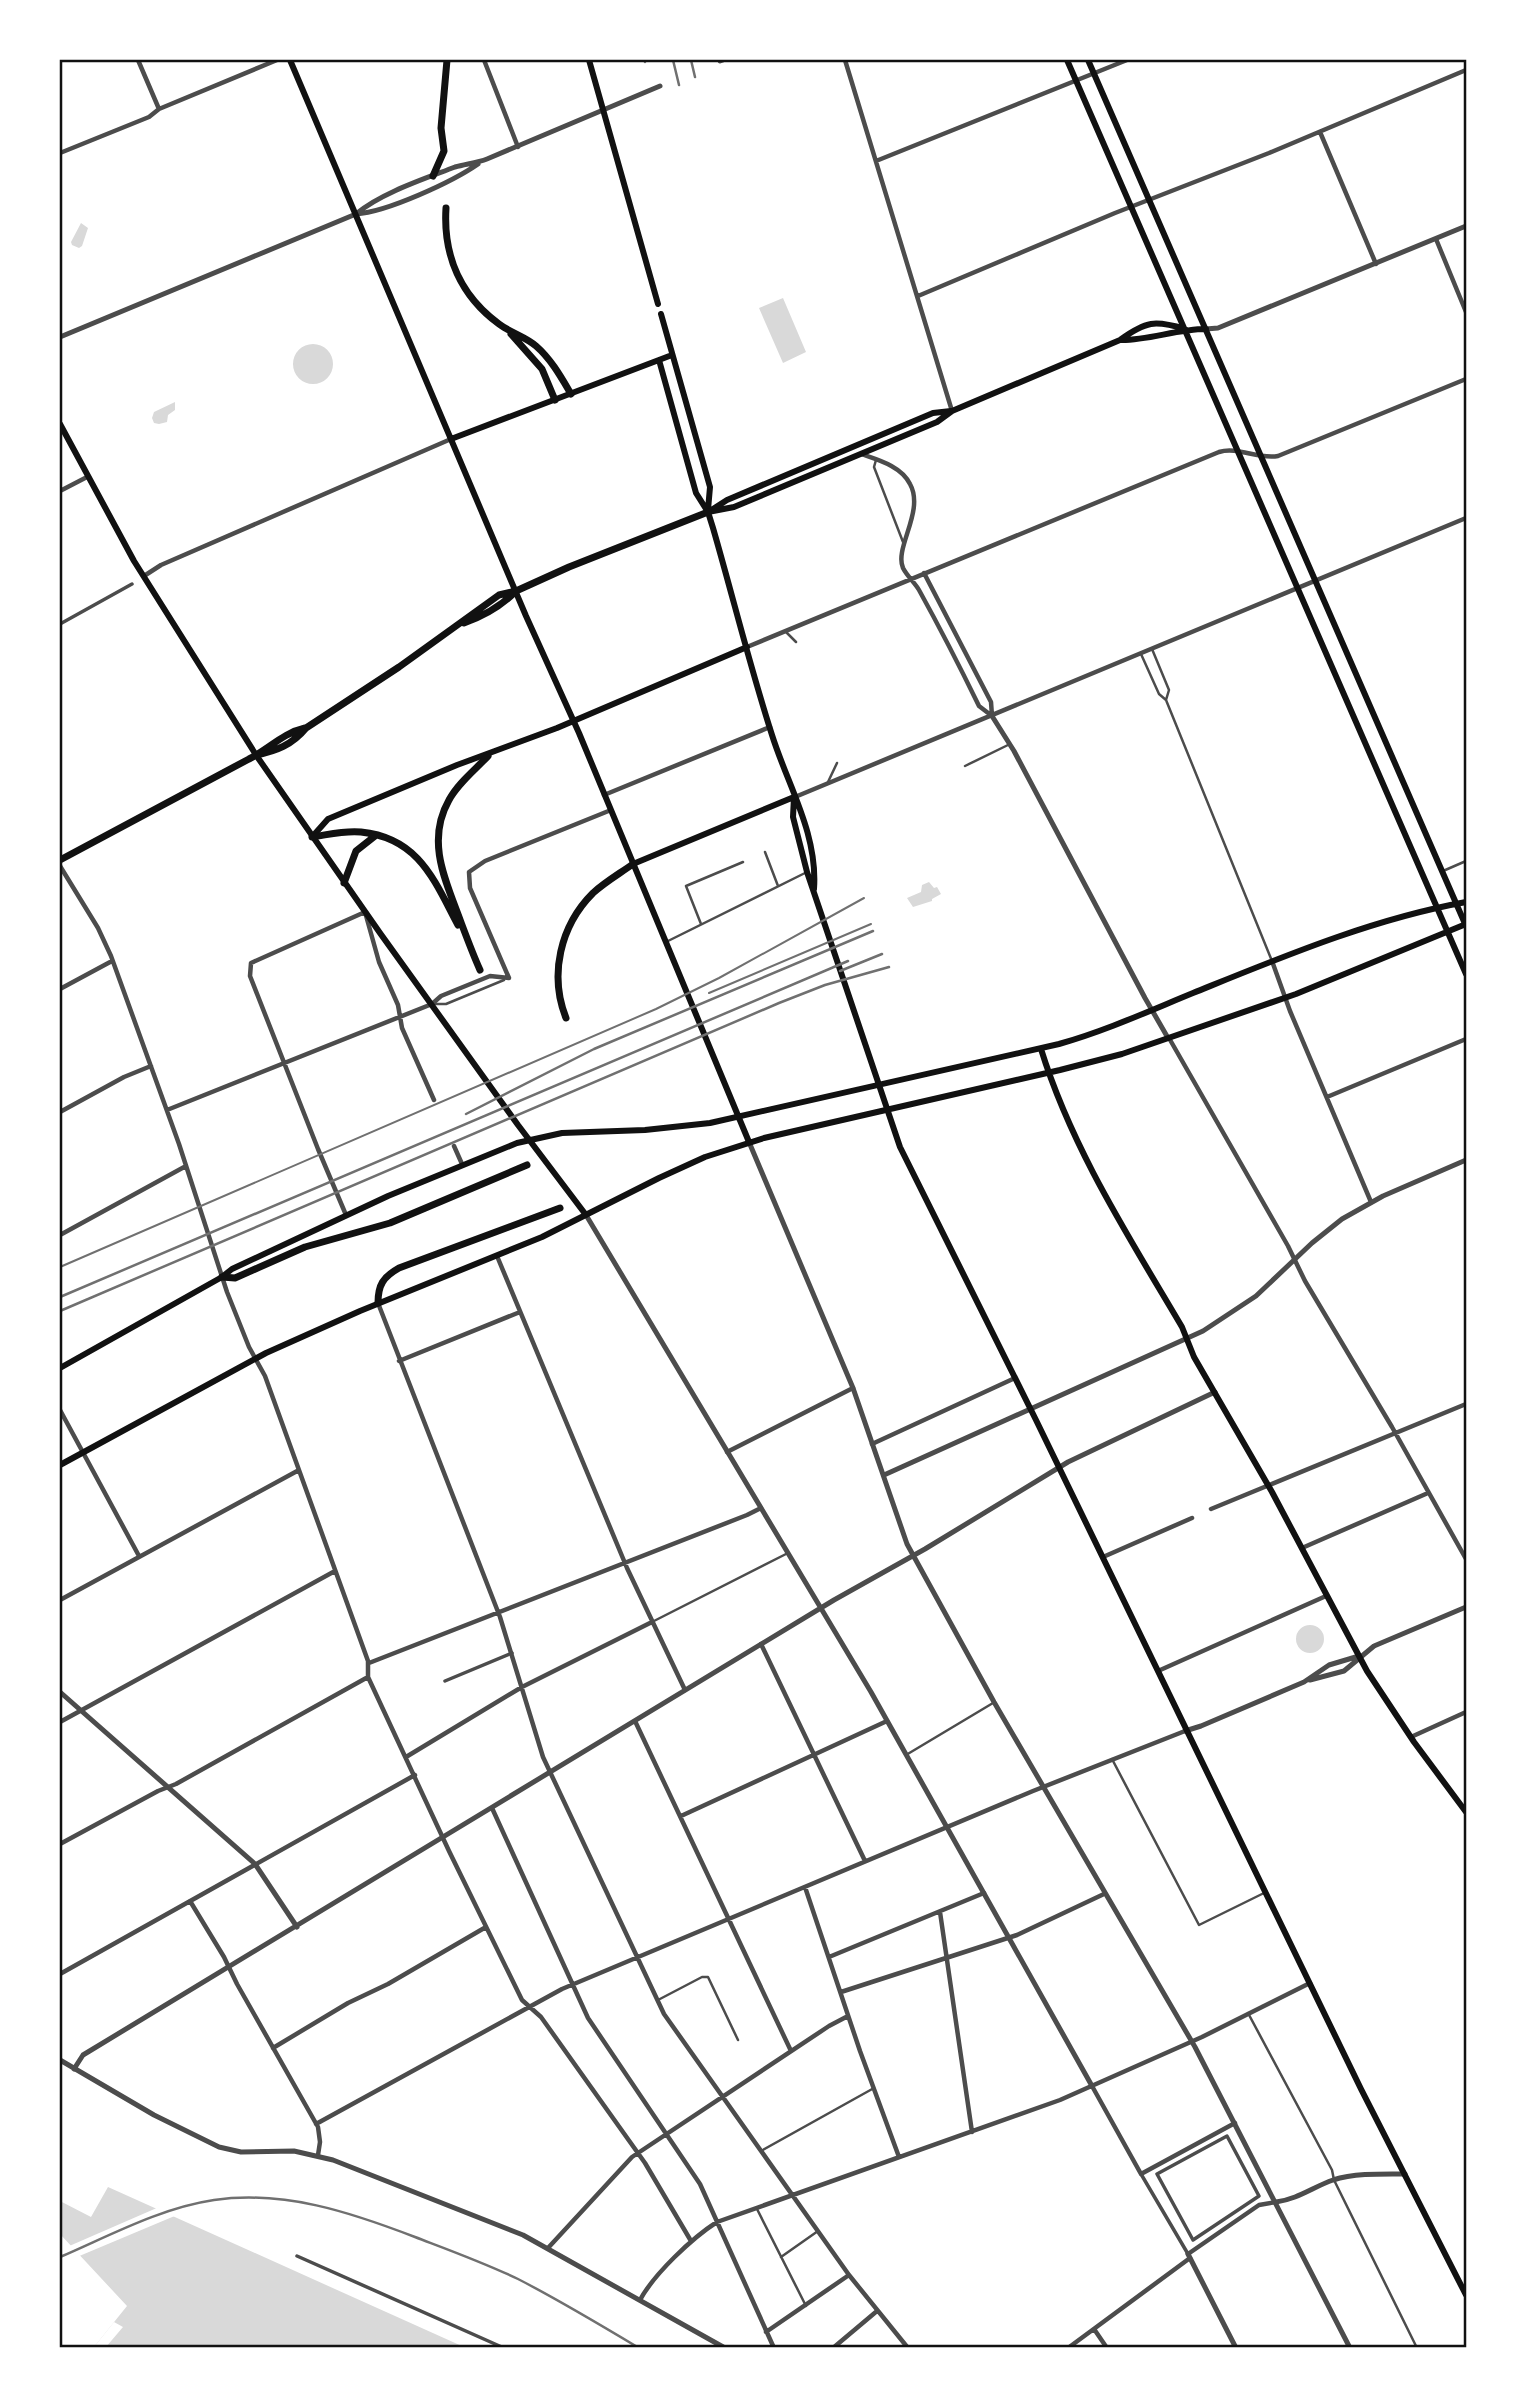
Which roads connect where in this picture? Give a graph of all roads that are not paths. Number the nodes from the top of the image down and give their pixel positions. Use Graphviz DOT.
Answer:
graph roads {
  1 [pos="138,60"];
  2 [pos="277,60"];
  3 [pos="290,60"];
  4 [pos="447,60"];
  5 [pos="484,60"];
  6 [pos="589,60"];
  7 [pos="845,60"];
  8 [pos="1067,60"];
  9 [pos="1088,60"];
  10 [pos="1127,60"];
  11 [pos="1466,70"];
  12 [pos="1094,72"];
  13 [pos="1076,80"];
  14 [pos="660,86"];
  15 [pos="159,109"];
  16 [pos="603,110"];
  17 [pos="1320,132"];
  18 [pos="517,147"];
  19 [pos="60,153"];
  20 [pos="876,161"];
  21 [pos="481,162"];
  22 [pos="433,176"];
  23 [pos="1150,199"];
  24 [pos="1131,207"];
  25 [pos="446,208"];
  26 [pos="356,214"];
  27 [pos="1466,226"];
  28 [pos="1436,239"];
  29 [pos="1376,264"];
  30 [pos="918,296"];
  31 [pos="658,304"];
  32 [pos="1466,312"];
  33 [pos="661,314"];
  34 [pos="505,328"];
  35 [pos="1185,329"];
  36 [pos="1206,329"];
  37 [pos="60,337"];
  38 [pos="1120,340"];
  39 [pos="673,355"];
  40 [pos="659,360"];
  41 [pos="1466,379"];
  42 [pos="571,394"];
  43 [pos="555,400"];
  44 [pos="952,411"];
  45 [pos="60,424"];
  46 [pos="452,439"];
  47 [pos="1238,452"];
  48 [pos="860,453"];
  49 [pos="1260,456"];
  50 [pos="876,460"];
  51 [pos="88,477"];
  52 [pos="60,491"];
  53 [pos="708,512"];
  54 [pos="1466,518"];
  55 [pos="905,547"];
  56 [pos="924,573"];
  57 [pos="144,576"];
  58 [pos="910,578"];
  59 [pos="1315,580"];
  60 [pos="132,584"];
  61 [pos="1298,588"];
  62 [pos="516,591"];
  63 [pos="60,624"];
  64 [pos="783,630"];
  65 [pos="796,642"];
  66 [pos="747,647"];
  67 [pos="1152,649"];
  68 [pos="1141,654"];
  69 [pos="1166,700"];
  70 [pos="992,716"];
  71 [pos="573,721"];
  72 [pos="770,727"];
  73 [pos="1010,744"];
  74 [pos="256,755"];
  75 [pos="488,756"];
  76 [pos="837,763"];
  77 [pos="965,766"];
  78 [pos="828,782"];
  79 [pos="604,795"];
  80 [pos="794,797"];
  81 [pos="611,810"];
  82 [pos="312,836"];
  83 [pos="376,836"];
  84 [pos="765,852"];
  85 [pos="60,860"];
  86 [pos="1466,861"];
  87 [pos="743,862"];
  88 [pos="633,864"];
  89 [pos="60,866"];
  90 [pos="1443,871"];
  91 [pos="807,872"];
  92 [pos="344,883"];
  93 [pos="778,886"];
  94 [pos="814,892"];
  95 [pos="1466,902"];
  96 [pos="1457,904"];
  97 [pos="1437,907"];
  98 [pos="365,912"];
  99 [pos="701,924"];
  100 [pos="1466,925"];
  101 [pos="1448,931"];
  102 [pos="665,942"];
  103 [pos="472,954"];
  104 [pos="112,961"];
  105 [pos="1272,961"];
  106 [pos="480,970"];
  107 [pos="1466,974"];
  108 [pos="509,978"];
  109 [pos="60,989"];
  110 [pos="1285,997"];
  111 [pos="432,1004"];
  112 [pos="1152,1010"];
  113 [pos="400,1017"];
  114 [pos="566,1018"];
  115 [pos="1168,1038"];
  116 [pos="1466,1039"];
  117 [pos="1041,1049"];
  118 [pos="284,1063"];
  119 [pos="150,1066"];
  120 [pos="1049,1073"];
  121 [pos="878,1085"];
  122 [pos="1327,1097"];
  123 [pos="434,1100"];
  124 [pos="886,1109"];
  125 [pos="167,1110"];
  126 [pos="60,1112"];
  127 [pos="738,1117"];
  128 [pos="529,1140"];
  129 [pos="749,1142"];
  130 [pos="454,1146"];
  131 [pos="1466,1160"];
  132 [pos="462,1164"];
  133 [pos="527,1165"];
  134 [pos="186,1166"];
  135 [pos="1371,1202"];
  136 [pos="560,1208"];
  137 [pos="346,1214"];
  138 [pos="586,1215"];
  139 [pos="60,1235"];
  140 [pos="497,1256"];
  141 [pos="1294,1260"];
  142 [pos="222,1278"];
  143 [pos="378,1303"];
  144 [pos="520,1312"];
  145 [pos="1186,1338"];
  146 [pos="256,1358"];
  147 [pos="399,1361"];
  148 [pos="60,1368"];
  149 [pos="1015,1378"];
  150 [pos="853,1388"];
  151 [pos="1215,1392"];
  152 [pos="1466,1404"];
  153 [pos="1030,1409"];
  154 [pos="60,1410"];
  155 [pos="1396,1433"];
  156 [pos="872,1444"];
  157 [pos="83,1452"];
  158 [pos="727,1452"];
  159 [pos="60,1465"];
  160 [pos="1058,1468"];
  161 [pos="299,1470"];
  162 [pos="884,1475"];
  163 [pos="1268,1486"];
  164 [pos="1429,1493"];
  165 [pos="761,1508"];
  166 [pos="1211,1509"];
  167 [pos="1192,1518"];
  168 [pos="1301,1549"];
  169 [pos="788,1553"];
  170 [pos="913,1555"];
  171 [pos="139,1556"];
  172 [pos="1103,1557"];
  173 [pos="1466,1559"];
  174 [pos="625,1563"];
  175 [pos="335,1571"];
  176 [pos="1326,1597"];
  177 [pos="60,1600"];
  178 [pos="1466,1607"];
  179 [pos="821,1608"];
  180 [pos="498,1612"];
  181 [pos="652,1622"];
  182 [pos="761,1644"];
  183 [pos="512,1653"];
  184 [pos="1359,1656"];
  185 [pos="369,1663"];
  186 [pos="1158,1671"];
  187 [pos="368,1677"];
  188 [pos="445,1681"];
  189 [pos="1304,1682"];
  190 [pos="522,1687"];
  191 [pos="685,1690"];
  192 [pos="60,1692"];
  193 [pos="994,1702"];
  194 [pos="81,1711"];
  195 [pos="1466,1712"];
  196 [pos="635,1721"];
  197 [pos="887,1721"];
  198 [pos="60,1723"];
  199 [pos="1185,1731"];
  200 [pos="1410,1737"];
  201 [pos="813,1755"];
  202 [pos="906,1755"];
  203 [pos="406,1757"];
  204 [pos="1112,1759"];
  205 [pos="551,1772"];
  206 [pos="415,1775"];
  207 [pos="169,1787"];
  208 [pos="1044,1787"];
  209 [pos="492,1808"];
  210 [pos="1466,1812"];
  211 [pos="681,1816"];
  212 [pos="946,1827"];
  213 [pos="444,1837"];
  214 [pos="60,1844"];
  215 [pos="865,1861"];
  216 [pos="256,1864"];
  217 [pos="805,1887"];
  218 [pos="984,1892"];
  219 [pos="1266,1893"];
  220 [pos="1104,1894"];
  221 [pos="190,1901"];
  222 [pos="940,1912"];
  223 [pos="730,1920"];
  224 [pos="297,1927"];
  225 [pos="486,1927"];
  226 [pos="1009,1938"];
  227 [pos="829,1957"];
  228 [pos="639,1958"];
  229 [pos="947,1959"];
  230 [pos="229,1967"];
  231 [pos="60,1974"];
  232 [pos="1310,1983"];
  233 [pos="572,1985"];
  234 [pos="841,1992"];
  235 [pos="657,2000"];
  236 [pos="529,2007"];
  237 [pos="1248,2013"];
  238 [pos="848,2016"];
  239 [pos="738,2040"];
  240 [pos="1191,2041"];
  241 [pos="273,2048"];
  242 [pos="791,2051"];
  243 [pos="60,2060"];
  244 [pos="74,2069"];
  245 [pos="1092,2087"];
  246 [pos="874,2088"];
  247 [pos="722,2097"];
  248 [pos="1235,2123"];
  249 [pos="316,2124"];
  250 [pos="972,2132"];
  251 [pos="666,2135"];
  252 [pos="1227,2136"];
  253 [pos="761,2151"];
  254 [pos="637,2152"];
  255 [pos="318,2155"];
  256 [pos="899,2157"];
  257 [pos="1141,2174"];
  258 [pos="1405,2174"];
  259 [pos="1334,2180"];
  260 [pos="793,2194"];
  261 [pos="1276,2202"];
  262 [pos="756,2207"];
  263 [pos="717,2222"];
  264 [pos="818,2231"];
  265 [pos="691,2241"];
  266 [pos="548,2248"];
  267 [pos="297,2256"];
  268 [pos="1189,2256"];
  269 [pos="781,2257"];
  270 [pos="849,2275"];
  271 [pos="1466,2295"];
  272 [pos="640,2300"];
  273 [pos="806,2306"];
  274 [pos="877,2311"];
  275 [pos="1094,2329"];
  276 [pos="766,2332"];
  277 [pos="505,2347"];
  278 [pos="725,2347"];
  279 [pos="775,2347"];
  280 [pos="833,2347"];
  281 [pos="908,2347"];
  282 [pos="1068,2347"];
  283 [pos="1107,2347"];
  284 [pos="1236,2347"];
  285 [pos="1350,2347"];
  286 [pos="1417,2347"];
  1 -- 15 [label="street"];
  2 -- 15 [label="street"];
  3 -- 26 [label="main road"];
  4 -- 22 [label="main road"];
  5 -- 18 [label="street"];
  6 -- 16 [label="main road"];
  7 -- 20 [label="street"];
  8 -- 13 [label="main road"];
  9 -- 12 [label="main road"];
  10 -- 12 [label="street"];
  11 -- 17 [label="street"];
  12 -- 13 [label="street"];
  12 -- 23 [label="main road"];
  13 -- 20 [label="street"];
  13 -- 24 [label="main road"];
  14 -- 16 [label="street"];
  15 -- 19 [label="street"];
  16 -- 18 [label="street"];
  16 -- 31 [label="main road"];
  17 -- 23 [label="street"];
  17 -- 29 [label="street"];
  18 -- 21 [label="street"];
  20 -- 30 [label="street"];
  21 -- 22 [label="street"];
  21 -- 26 [label="street"];
  22 -- 26 [label="street"];
  23 -- 24 [label="street"];
  23 -- 36 [label="main road"];
  24 -- 30 [label="street"];
  24 -- 35 [label="main road"];
  25 -- 34 [label="main road"];
  26 -- 37 [label="street"];
  26 -- 46 [label="main road"];
  27 -- 28 [label="street"];
  28 -- 29 [label="street"];
  28 -- 32 [label="street"];
  29 -- 36 [label="street"];
  30 -- 44 [label="street"];
  33 -- 39 [label="main road"];
  34 -- 42 [label="main road"];
  34 -- 43 [label="main road"];
  35 -- 36 [label="main road"];
  35 -- 38 [label="main road"];
  35 -- 38 [label="main road"];
  35 -- 47 [label="main road"];
  36 -- 49 [label="main road"];
  38 -- 44 [label="main road"];
  39 -- 40 [label="main road"];
  39 -- 53 [label="main road"];
  40 -- 42 [label="main road"];
  40 -- 53 [label="main road"];
  41 -- 49 [label="street"];
  42 -- 43 [label="main road"];
  43 -- 46 [label="main road"];
  44 -- 48 [label="main road"];
  44 -- 53 [label="main road"];
  45 -- 51 [label="main road"];
  46 -- 57 [label="street"];
  46 -- 62 [label="main road"];
  47 -- 49 [label="street"];
  47 -- 56 [label="street"];
  47 -- 61 [label="main road"];
  48 -- 50 [label="street"];
  48 -- 53 [label="main road"];
  49 -- 59 [label="main road"];
  50 -- 55 [label="lane"];
  50 -- 55 [label="street"];
  51 -- 52 [label="street"];
  51 -- 57 [label="main road"];
  53 -- 62 [label="main road"];
  53 -- 66 [label="main road"];
  54 -- 59 [label="street"];
  55 -- 58 [label="street"];
  56 -- 58 [label="street"];
  56 -- 70 [label="street"];
  57 -- 74 [label="main road"];
  58 -- 64 [label="street"];
  58 -- 70 [label="street"];
  59 -- 61 [label="street"];
  59 -- 90 [label="main road"];
  60 -- 63 [label="street"];
  61 -- 67 [label="street"];
  61 -- 97 [label="main road"];
  62 -- 71 [label="main road"];
  62 -- 74 [label="main road"];
  64 -- 65 [label="lane"];
  64 -- 66 [label="street"];
  66 -- 71 [label="main road"];
  66 -- 72 [label="main road"];
  67 -- 68 [label="street"];
  67 -- 69 [label="lane"];
  68 -- 69 [label="lane"];
  68 -- 70 [label="street"];
  69 -- 105 [label="lane"];
  70 -- 73 [label="street"];
  70 -- 78 [label="street"];
  71 -- 75 [label="main road"];
  71 -- 79 [label="main road"];
  72 -- 79 [label="street"];
  72 -- 80 [label="main road"];
  73 -- 77 [label="lane"];
  73 -- 112 [label="street"];
  74 -- 82 [label="main road"];
  74 -- 85 [label="main road"];
  75 -- 82 [label="main road"];
  75 -- 103 [label="main road"];
  76 -- 78 [label="lane"];
  78 -- 80 [label="street"];
  79 -- 81 [label="main road"];
  80 -- 88 [label="main road"];
  80 -- 91 [label="main road"];
  80 -- 94 [label="main road"];
  81 -- 88 [label="main road"];
  81 -- 108 [label="street"];
  82 -- 83 [label="main road"];
  82 -- 92 [label="main road"];
  83 -- 92 [label="main road"];
  83 -- 103 [label="main road"];
  84 -- 93 [label="lane"];
  86 -- 90 [label="lane"];
  87 -- 99 [label="lane"];
  88 -- 102 [label="main road"];
  88 -- 114 [label="main road"];
  89 -- 104 [label="street"];
  90 -- 96 [label="main road"];
  91 -- 93 [label="lane"];
  91 -- 94 [label="main road"];
  92 -- 98 [label="main road"];
  93 -- 99 [label="lane"];
  94 -- 121 [label="main road"];
  95 -- 96 [label="main road"];
  96 -- 97 [label="main road"];
  96 -- 100 [label="main road"];
  97 -- 101 [label="main road"];
  97 -- 105 [label="main road"];
  98 -- 111 [label="main road"];
  98 -- 113 [label="street"];
  98 -- 118 [label="street"];
  99 -- 102 [label="lane"];
  100 -- 101 [label="main road"];
  101 -- 107 [label="main road"];
  101 -- 110 [label="main road"];
  102 -- 127 [label="main road"];
  103 -- 106 [label="main road"];
  104 -- 109 [label="street"];
  104 -- 119 [label="street"];
  105 -- 110 [label="street"];
  105 -- 112 [label="main road"];
  108 -- 111 [label="lane"];
  108 -- 111 [label="street"];
  110 -- 115 [label="main road"];
  110 -- 122 [label="street"];
  111 -- 113 [label="street"];
  111 -- 128 [label="main road"];
  112 -- 115 [label="street"];
  112 -- 117 [label="main road"];
  113 -- 118 [label="street"];
  113 -- 123 [label="street"];
  115 -- 120 [label="main road"];
  115 -- 141 [label="street"];
  116 -- 122 [label="street"];
  117 -- 120 [label="main road"];
  117 -- 121 [label="main road"];
  118 -- 125 [label="street"];
  118 -- 137 [label="street"];
  119 -- 125 [label="street"];
  119 -- 126 [label="street"];
  120 -- 124 [label="main road"];
  120 -- 145 [label="main road"];
  121 -- 124 [label="main road"];
  121 -- 127 [label="main road"];
  122 -- 135 [label="street"];
  124 -- 129 [label="main road"];
  124 -- 149 [label="main road"];
  125 -- 134 [label="street"];
  127 -- 128 [label="main road"];
  127 -- 129 [label="main road"];
  128 -- 132 [label="main road"];
  128 -- 138 [label="main road"];
  129 -- 138 [label="main road"];
  129 -- 150 [label="street"];
  130 -- 132 [label="street"];
  131 -- 135 [label="street"];
  132 -- 137 [label="main road"];
  133 -- 142 [label="main road"];
  134 -- 139 [label="street"];
  134 -- 142 [label="street"];
  135 -- 141 [label="street"];
  136 -- 143 [label="main road"];
  137 -- 142 [label="main road"];
  138 -- 140 [label="main road"];
  138 -- 158 [label="street"];
  140 -- 143 [label="main road"];
  140 -- 144 [label="street"];
  141 -- 145 [label="street"];
  141 -- 155 [label="street"];
  142 -- 146 [label="street"];
  142 -- 148 [label="main road"];
  143 -- 146 [label="main road"];
  143 -- 147 [label="street"];
  144 -- 147 [label="street"];
  144 -- 174 [label="street"];
  145 -- 151 [label="main road"];
  145 -- 153 [label="street"];
  146 -- 157 [label="main road"];
  146 -- 161 [label="street"];
  147 -- 180 [label="street"];
  149 -- 153 [label="main road"];
  149 -- 156 [label="street"];
  150 -- 156 [label="street"];
  150 -- 158 [label="street"];
  151 -- 160 [label="street"];
  151 -- 163 [label="main road"];
  152 -- 155 [label="street"];
  153 -- 160 [label="main road"];
  153 -- 162 [label="street"];
  154 -- 157 [label="street"];
  155 -- 163 [label="street"];
  155 -- 164 [label="street"];
  156 -- 162 [label="street"];
  157 -- 159 [label="main road"];
  157 -- 171 [label="street"];
  158 -- 165 [label="street"];
  160 -- 170 [label="street"];
  160 -- 172 [label="main road"];
  161 -- 171 [label="street"];
  161 -- 175 [label="street"];
  162 -- 170 [label="street"];
  163 -- 166 [label="street"];
  163 -- 168 [label="main road"];
  164 -- 168 [label="street"];
  164 -- 173 [label="street"];
  165 -- 169 [label="street"];
  165 -- 174 [label="street"];
  167 -- 172 [label="street"];
  168 -- 176 [label="main road"];
  169 -- 179 [label="street"];
  169 -- 181 [label="lane"];
  170 -- 179 [label="street"];
  170 -- 193 [label="street"];
  171 -- 177 [label="street"];
  172 -- 186 [label="main road"];
  174 -- 180 [label="street"];
  174 -- 181 [label="street"];
  175 -- 185 [label="street"];
  175 -- 194 [label="street"];
  176 -- 184 [label="main road"];
  176 -- 186 [label="street"];
  178 -- 184 [label="street"];
  179 -- 182 [label="street"];
  179 -- 197 [label="street"];
  180 -- 183 [label="street"];
  180 -- 185 [label="street"];
  181 -- 190 [label="street"];
  181 -- 191 [label="street"];
  182 -- 191 [label="street"];
  182 -- 201 [label="street"];
  183 -- 188 [label="street"];
  183 -- 190 [label="street"];
  184 -- 189 [label="street"];
  184 -- 189 [label="street"];
  184 -- 200 [label="main road"];
  185 -- 187 [label="street"];
  186 -- 199 [label="main road"];
  187 -- 203 [label="street"];
  187 -- 207 [label="street"];
  189 -- 199 [label="street"];
  190 -- 203 [label="street"];
  190 -- 205 [label="street"];
  191 -- 196 [label="street"];
  192 -- 194 [label="street"];
  193 -- 202 [label="lane"];
  193 -- 208 [label="street"];
  194 -- 198 [label="street"];
  194 -- 207 [label="street"];
  195 -- 200 [label="street"];
  196 -- 205 [label="street"];
  196 -- 211 [label="street"];
  197 -- 201 [label="street"];
  197 -- 202 [label="street"];
  199 -- 204 [label="street"];
  199 -- 219 [label="main road"];
  200 -- 210 [label="main road"];
  201 -- 211 [label="street"];
  201 -- 215 [label="street"];
  202 -- 212 [label="street"];
  203 -- 206 [label="street"];
  204 -- 208 [label="street"];
  204 -- 219 [label="lane"];
  205 -- 209 [label="street"];
  205 -- 228 [label="street"];
  206 -- 213 [label="street"];
  206 -- 216 [label="street"];
  207 -- 214 [label="street"];
  207 -- 216 [label="street"];
  208 -- 212 [label="street"];
  208 -- 220 [label="street"];
  209 -- 213 [label="street"];
  209 -- 233 [label="street"];
  211 -- 223 [label="street"];
  212 -- 215 [label="street"];
  212 -- 218 [label="street"];
  213 -- 224 [label="street"];
  213 -- 225 [label="street"];
  215 -- 217 [label="street"];
  216 -- 221 [label="street"];
  216 -- 224 [label="street"];
  217 -- 223 [label="street"];
  217 -- 227 [label="street"];
  218 -- 222 [label="street"];
  218 -- 226 [label="street"];
  219 -- 232 [label="main road"];
  220 -- 226 [label="street"];
  220 -- 240 [label="street"];
  221 -- 230 [label="street"];
  221 -- 231 [label="street"];
  222 -- 227 [label="street"];
  222 -- 229 [label="street"];
  223 -- 228 [label="street"];
  223 -- 242 [label="street"];
  224 -- 230 [label="street"];
  225 -- 236 [label="street"];
  225 -- 241 [label="street"];
  226 -- 229 [label="street"];
  226 -- 245 [label="street"];
  227 -- 234 [label="street"];
  228 -- 233 [label="street"];
  228 -- 235 [label="street"];
  229 -- 234 [label="street"];
  229 -- 250 [label="street"];
  230 -- 241 [label="street"];
  230 -- 244 [label="street"];
  232 -- 237 [label="street"];
  232 -- 258 [label="main road"];
  233 -- 236 [label="street"];
  233 -- 251 [label="street"];
  234 -- 238 [label="street"];
  235 -- 239 [label="lane"];
  235 -- 247 [label="street"];
  236 -- 249 [label="street"];
  236 -- 254 [label="street"];
  237 -- 240 [label="street"];
  237 -- 259 [label="lane"];
  238 -- 242 [label="street"];
  238 -- 246 [label="street"];
  240 -- 245 [label="street"];
  240 -- 248 [label="street"];
  241 -- 249 [label="street"];
  242 -- 247 [label="street"];
  243 -- 244 [label="street"];
  244 -- 255 [label="street"];
  245 -- 250 [label="street"];
  245 -- 257 [label="street"];
  246 -- 253 [label="lane"];
  246 -- 256 [label="street"];
  247 -- 251 [label="street"];
  247 -- 253 [label="street"];
  248 -- 257 [label="street"];
  248 -- 261 [label="street"];
  249 -- 255 [label="street"];
  250 -- 256 [label="street"];
  251 -- 254 [label="street"];
  251 -- 263 [label="street"];
  252 -- 252 [label="street"];
  253 -- 260 [label="street"];
  254 -- 265 [label="street"];
  254 -- 266 [label="street"];
  255 -- 266 [label="street"];
  256 -- 260 [label="street"];
  257 -- 268 [label="street"];
  258 -- 259 [label="street"];
  258 -- 271 [label="main road"];
  259 -- 261 [label="street"];
  259 -- 286 [label="lane"];
  260 -- 262 [label="street"];
  260 -- 264 [label="street"];
  261 -- 268 [label="street"];
  261 -- 285 [label="street"];
  262 -- 263 [label="street"];
  262 -- 269 [label="lane"];
  263 -- 265 [label="street"];
  263 -- 276 [label="street"];
  264 -- 269 [label="lane"];
  264 -- 270 [label="street"];
  265 -- 272 [label="street"];
  266 -- 272 [label="street"];
  267 -- 277 [label="street"];
  268 -- 275 [label="street"];
  268 -- 284 [label="street"];
  269 -- 273 [label="lane"];
  270 -- 273 [label="street"];
  270 -- 274 [label="street"];
  272 -- 278 [label="street"];
  273 -- 276 [label="street"];
  274 -- 280 [label="street"];
  274 -- 281 [label="street"];
  275 -- 282 [label="street"];
  275 -- 283 [label="street"];
  276 -- 279 [label="street"];
}
